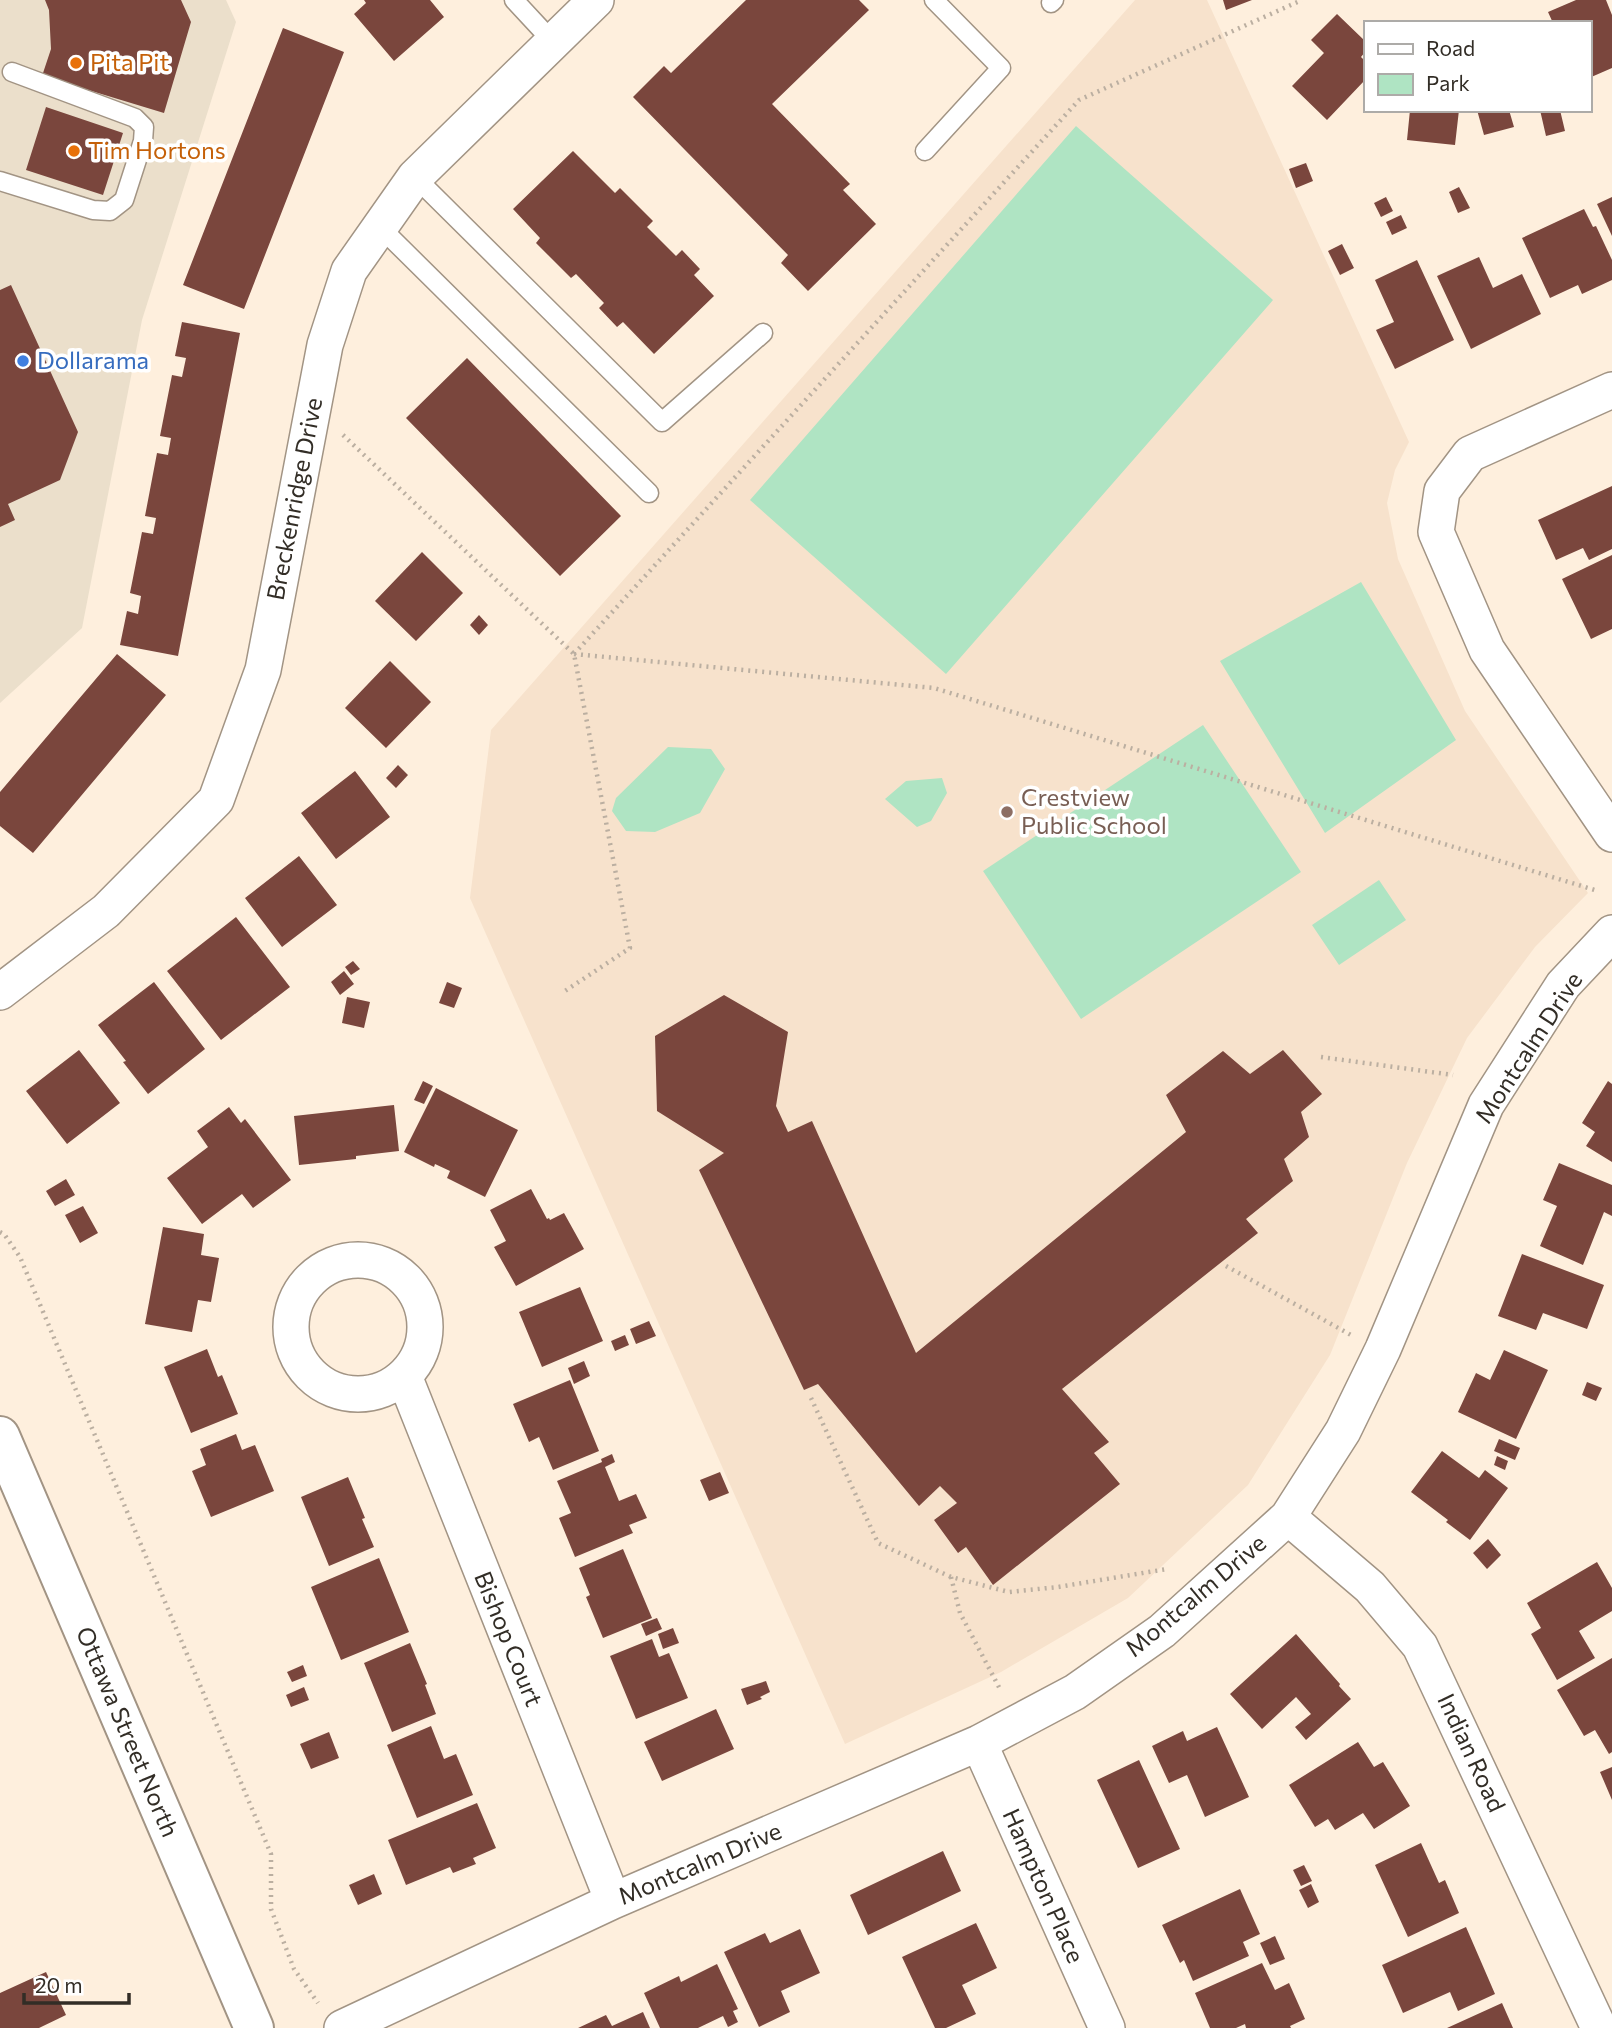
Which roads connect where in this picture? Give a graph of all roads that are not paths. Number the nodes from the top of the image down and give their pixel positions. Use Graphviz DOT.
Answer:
graph roads {
  1 [pos="514,0"];
  2 [pos="596,0"];
  3 [pos="934,0"];
  4 [pos="553,42"];
  5 [pos="12,72"];
  6 [pos="925,151"];
  7 [pos="415,177"];
  8 [pos="0,181"];
  9 [pos="380,227"];
  10 [pos="763,333"];
  11 [pos="1612,390"];
  12 [pos="649,493"];
  13 [pos="1612,834"];
  14 [pos="1612,933"];
  15 [pos="0,992"];
  16 [pos="404,1376"];
  17 [pos="0,1436"];
  18 [pos="1288,1517"];
  19 [pos="979,1743"];
  20 [pos="613,1901"];
  21 [pos="330,2016"];
  22 [pos="254,2028"];
  23 [pos="1107,2028"];
  24 [pos="1599,2028"];
  1 -- 4 [label="lane"];
  2 -- 4 [label="street, Breckenridge Drive"];
  3 -- 6 [label="lane"];
  4 -- 7 [label="street, Breckenridge Drive"];
  5 -- 8 [label="lane"];
  7 -- 9 [label="street, Breckenridge Drive"];
  7 -- 10 [label="lane"];
  9 -- 12 [label="lane"];
  9 -- 15 [label="street, Breckenridge Drive"];
  11 -- 13 [label="street"];
  14 -- 18 [label="street, Montcalm Drive"];
  16 -- 20 [label="street, Bishop Court"];
  17 -- 22 [label="main road, Ottawa Street North"];
  18 -- 19 [label="street, Montcalm Drive"];
  18 -- 24 [label="street, Indian Road"];
  19 -- 20 [label="street, Montcalm Drive"];
  19 -- 23 [label="street, Hampton Place"];
  20 -- 21 [label="street, Montcalm Drive"];
}
